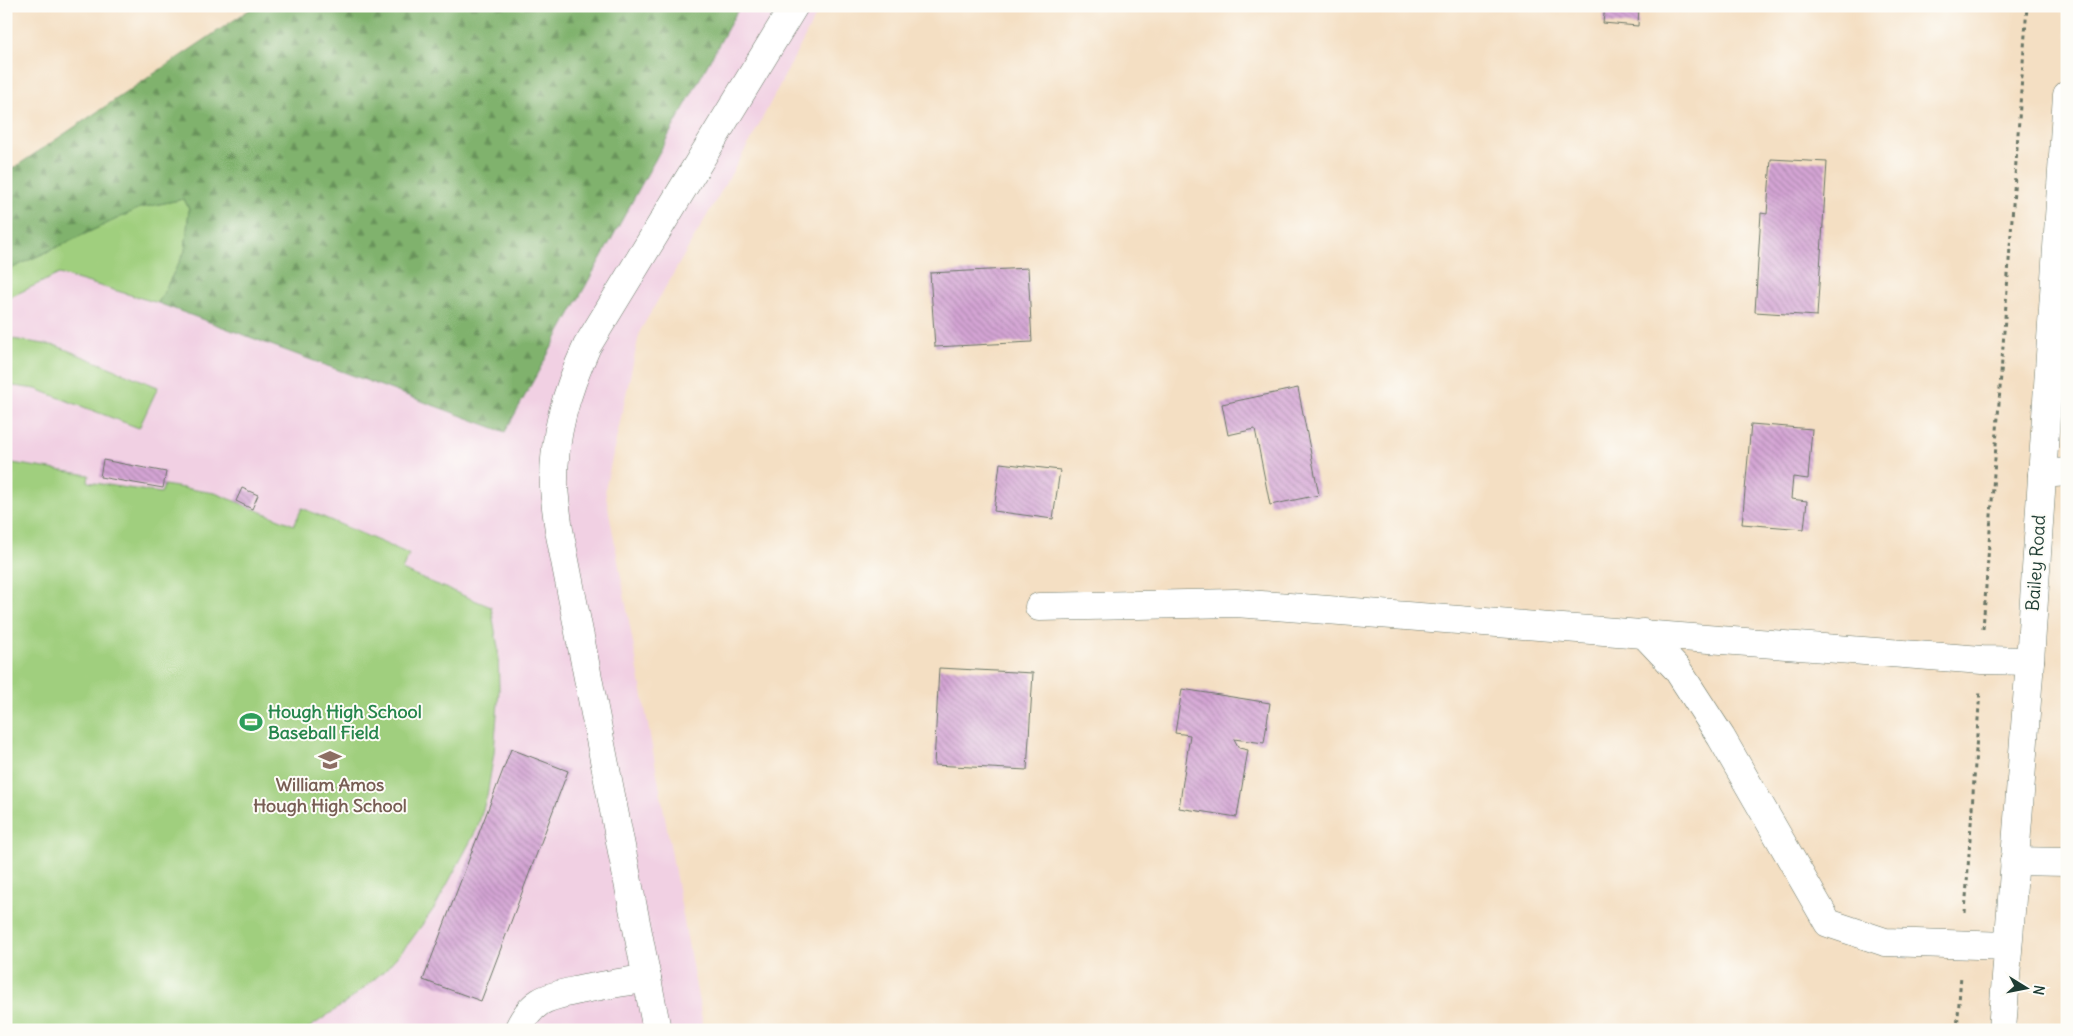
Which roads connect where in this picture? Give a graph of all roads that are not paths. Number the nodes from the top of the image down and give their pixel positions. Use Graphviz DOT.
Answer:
graph roads {
  1 [pos="794,6"];
  2 [pos="2067,95"];
  3 [pos="2054,473"];
  4 [pos="1039,607"];
  5 [pos="1643,633"];
  6 [pos="2030,661"];
  7 [pos="2014,861"];
  8 [pos="2067,862"];
  9 [pos="2008,946"];
  10 [pos="647,978"];
  11 [pos="518,1030"];
  12 [pos="657,1030"];
  13 [pos="2002,1030"];
  1 -- 10 [label="street"];
  2 -- 3 [label="street, Bailey Road"];
  3 -- 6 [label="street, Bailey Road"];
  4 -- 5 [label="street"];
  5 -- 6 [label="street"];
  5 -- 9 [label="street"];
  6 -- 7 [label="street, Bailey Road"];
  7 -- 8 [label="street"];
  7 -- 9 [label="street, Bailey Road"];
  9 -- 13 [label="street, Bailey Road"];
  10 -- 11 [label="street"];
  10 -- 12 [label="street"];
}
